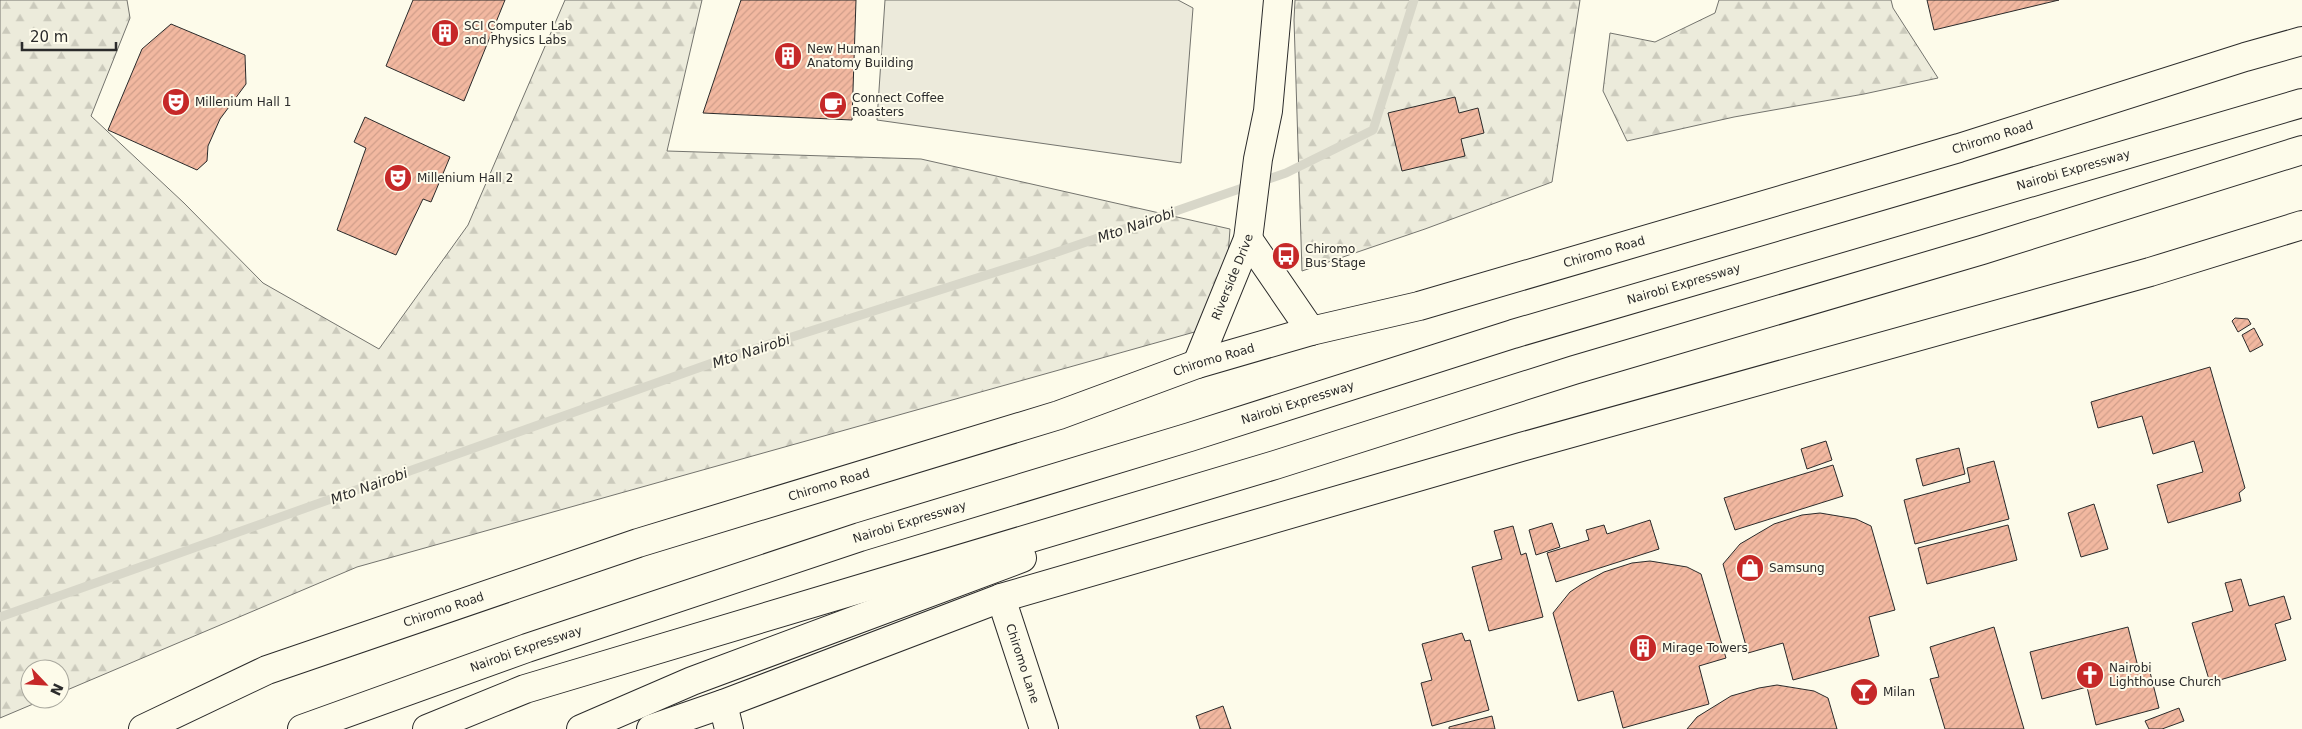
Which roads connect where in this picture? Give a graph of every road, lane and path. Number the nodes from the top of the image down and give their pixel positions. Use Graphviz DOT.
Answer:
graph roads {
  1 [pos="1278,0"];
  2 [pos="2302,41"];
  3 [pos="2302,103"];
  4 [pos="2302,150"];
  5 [pos="2302,225"];
  6 [pos="1249,230"];
  7 [pos="1311,331"];
  8 [pos="1197,364"];
  9 [pos="1275,466"];
  10 [pos="1001,598"];
  11 [pos="726,717"];
  12 [pos="651,728"];
  13 [pos="143,729"];
  14 [pos="302,729"];
  15 [pos="427,729"];
  16 [pos="581,729"];
  17 [pos="1044,729"];
  1 -- 6 [label="main road, Riverside Drive"];
  2 -- 7 [label="main road, Chiromo Road"];
  3 -- 14 [label="main road, Nairobi Expressway"];
  4 -- 9 [label="main road"];
  5 -- 10 [label="main road"];
  6 -- 7 [label="main road, Riverside Drive"];
  6 -- 8 [label="main road, Riverside Drive"];
  7 -- 8 [label="main road, Chiromo Road"];
  8 -- 13 [label="main road, Chiromo Road"];
  9 -- 15 [label="main road"];
  9 -- 16 [label="main road"];
  10 -- 11 [label="main road"];
  10 -- 17 [label="main road, Chiromo Lane"];
  11 -- 12 [label="main road"];
}
